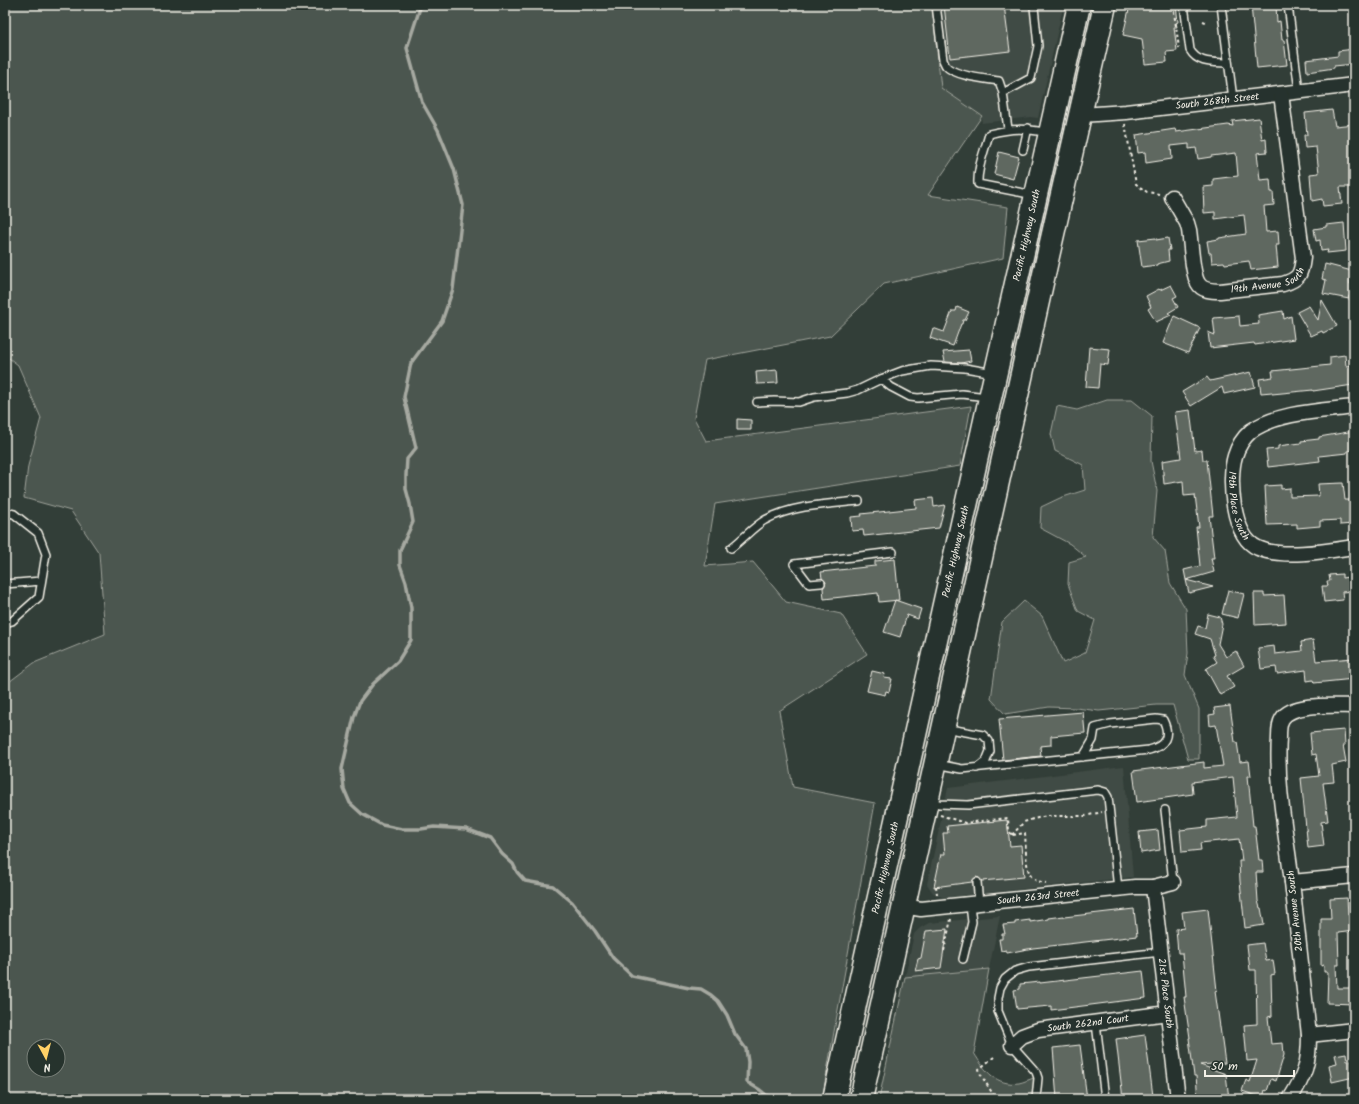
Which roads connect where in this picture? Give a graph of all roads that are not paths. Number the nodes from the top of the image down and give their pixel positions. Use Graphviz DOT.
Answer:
graph roads {
  1 [pos="936,5"];
  2 [pos="1080,5"];
  3 [pos="1088,5"];
  4 [pos="1105,5"];
  5 [pos="1184,5"];
  6 [pos="1221,5"];
  7 [pos="1288,5"];
  8 [pos="1034,7"];
  9 [pos="1228,63"];
  10 [pos="1354,85"];
  11 [pos="1299,91"];
  12 [pos="1004,93"];
  13 [pos="1281,94"];
  14 [pos="1233,100"];
  15 [pos="1081,115"];
  16 [pos="1028,128"];
  17 [pos="1008,129"];
  18 [pos="1051,133"];
  19 [pos="1023,150"];
  20 [pos="1036,195"];
  21 [pos="1172,197"];
  22 [pos="1048,256"];
  23 [pos="996,374"];
  24 [pos="881,379"];
  25 [pos="990,398"];
  26 [pos="757,402"];
  27 [pos="1354,407"];
  28 [pos="859,501"];
  29 [pos="5,512"];
  30 [pos="1354,547"];
  31 [pos="732,548"];
  32 [pos="893,552"];
  33 [pos="41,581"];
  34 [pos="821,583"];
  35 [pos="5,584"];
  36 [pos="5,623"];
  37 [pos="1354,706"];
  38 [pos="920,716"];
  39 [pos="943,728"];
  40 [pos="1083,757"];
  41 [pos="935,763"];
  42 [pos="977,768"];
  43 [pos="901,800"];
  44 [pos="932,807"];
  45 [pos="1165,810"];
  46 [pos="1354,876"];
  47 [pos="909,881"];
  48 [pos="977,882"];
  49 [pos="1173,882"];
  50 [pos="1292,882"];
  51 [pos="1153,887"];
  52 [pos="1118,889"];
  53 [pos="975,904"];
  54 [pos="903,906"];
  55 [pos="1161,952"];
  56 [pos="963,959"];
  57 [pos="1168,1013"];
  58 [pos="1096,1022"];
  59 [pos="1354,1030"];
  60 [pos="1309,1035"];
  61 [pos="1012,1045"];
  62 [pos="834,1099"];
  63 [pos="861,1099"];
  64 [pos="1036,1099"];
  65 [pos="1105,1099"];
  66 [pos="1178,1099"];
  67 [pos="1290,1099"];
  1 -- 12 [label="lane"];
  2 -- 18 [label="main road, Pacific Highway South"];
  3 -- 15 [label="main road"];
  4 -- 15 [label="main road"];
  5 -- 9 [label="lane"];
  6 -- 9 [label="lane"];
  7 -- 11 [label="lane"];
  8 -- 12 [label="lane"];
  9 -- 14 [label="lane"];
  10 -- 11 [label="street, South 268th Street"];
  11 -- 13 [label="street, South 268th Street"];
  12 -- 17 [label="lane"];
  13 -- 14 [label="street, South 268th Street"];
  13 -- 21 [label="street, 19th Avenue South"];
  14 -- 15 [label="street, South 268th Street"];
  15 -- 22 [label="main road"];
  16 -- 17 [label="lane"];
  16 -- 18 [label="lane"];
  16 -- 19 [label="lane"];
  17 -- 20 [label="lane"];
  18 -- 20 [label="main road, Pacific Highway South"];
  18 -- 22 [label="main road"];
  20 -- 23 [label="main road, Pacific Highway South"];
  22 -- 39 [label="main road"];
  23 -- 24 [label="lane"];
  23 -- 25 [label="main road, Pacific Highway South"];
  24 -- 25 [label="lane"];
  24 -- 26 [label="lane"];
  25 -- 38 [label="main road, Pacific Highway South"];
  27 -- 30 [label="street, 19th Place South"];
  28 -- 31 [label="lane"];
  29 -- 33 [label="lane"];
  32 -- 34 [label="lane"];
  33 -- 35 [label="lane"];
  33 -- 36 [label="lane"];
  37 -- 50 [label="street, 20th Avenue South"];
  38 -- 43 [label="main road, Pacific Highway South"];
  38 -- 44 [label="main road"];
  39 -- 41 [label="main road"];
  39 -- 42 [label="lane"];
  40 -- 40 [label="lane"];
  40 -- 42 [label="lane"];
  41 -- 42 [label="lane"];
  41 -- 44 [label="main road"];
  43 -- 47 [label="main road"];
  43 -- 62 [label="main road, Pacific Highway South"];
  44 -- 47 [label="main road"];
  44 -- 52 [label="lane"];
  45 -- 49 [label="lane"];
  46 -- 50 [label="street"];
  47 -- 54 [label="main road"];
  48 -- 53 [label="lane"];
  49 -- 51 [label="street, South 263rd Street"];
  50 -- 60 [label="street, 20th Avenue South"];
  51 -- 52 [label="street, South 263rd Street"];
  51 -- 55 [label="street, 21st Place South"];
  52 -- 53 [label="street, South 263rd Street"];
  53 -- 54 [label="street, South 263rd Street"];
  53 -- 56 [label="lane"];
  54 -- 63 [label="main road"];
  55 -- 57 [label="street, 21st Place South"];
  55 -- 61 [label="lane"];
  57 -- 58 [label="street, South 262nd Court"];
  57 -- 66 [label="street, 21st Place South"];
  58 -- 61 [label="street, South 262nd Court"];
  58 -- 65 [label="lane"];
  59 -- 60 [label="street"];
  60 -- 67 [label="street, 20th Avenue South"];
  61 -- 64 [label="lane"];
}
